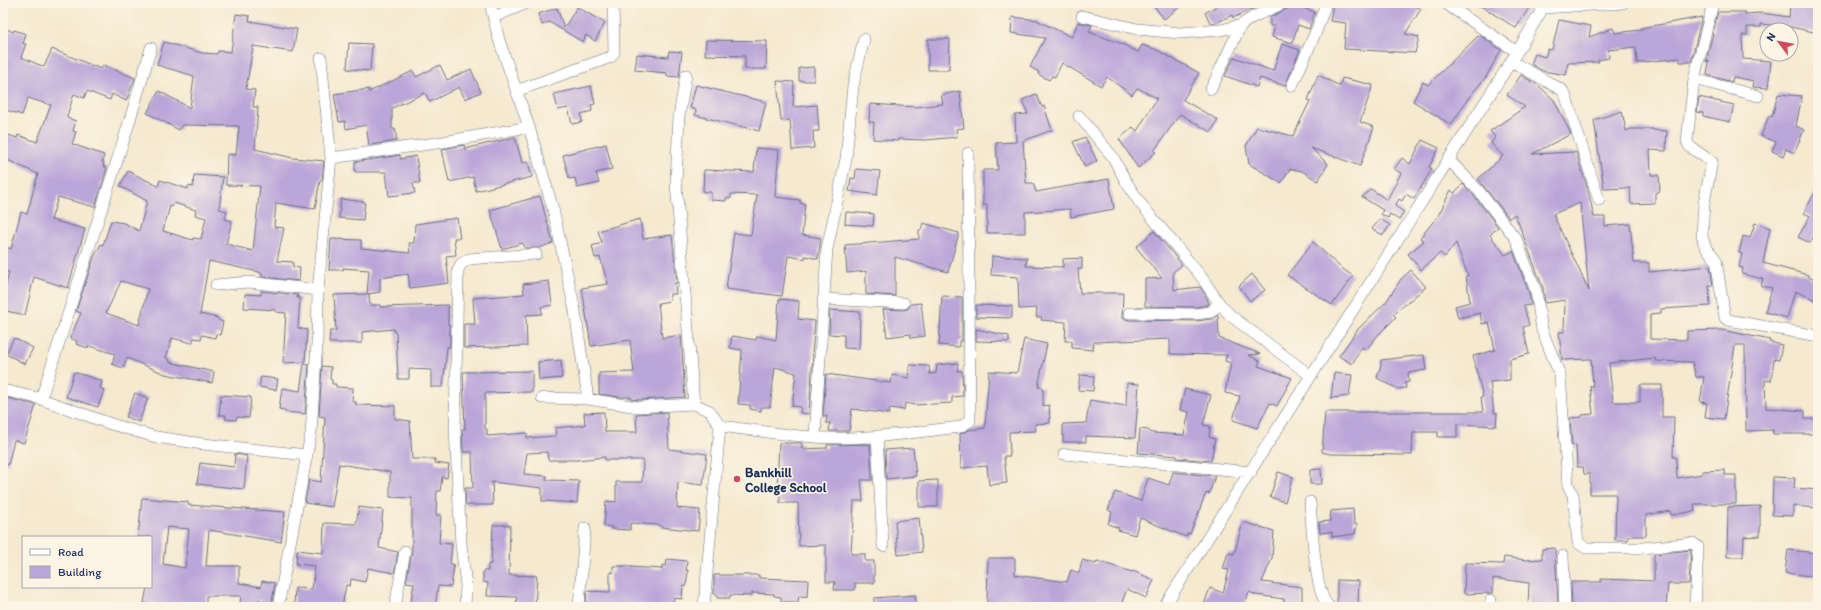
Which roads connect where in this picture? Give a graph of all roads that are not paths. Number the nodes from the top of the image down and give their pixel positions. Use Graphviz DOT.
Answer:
graph roads {
  1 [pos="490,3"];
  2 [pos="527,3"];
  3 [pos="613,3"];
  4 [pos="1284,3"];
  5 [pos="1326,3"];
  6 [pos="1445,3"];
  7 [pos="1623,3"];
  8 [pos="1713,3"];
  9 [pos="1544,6"];
  10 [pos="1082,16"];
  11 [pos="494,18"];
  12 [pos="1241,25"];
  13 [pos="864,39"];
  14 [pos="151,48"];
  15 [pos="1514,56"];
  16 [pos="321,58"];
  17 [pos="686,74"];
  18 [pos="1694,79"];
  19 [pos="1292,86"];
  20 [pos="1211,89"];
  21 [pos="516,91"];
  22 [pos="1758,96"];
  23 [pos="1078,116"];
  24 [pos="529,127"];
  25 [pos="968,153"];
  26 [pos="331,158"];
  27 [pos="1448,159"];
  28 [pos="1599,200"];
  29 [pos="536,254"];
  30 [pos="216,285"];
  31 [pos="318,290"];
  32 [pos="823,299"];
  33 [pos="904,303"];
  34 [pos="1218,303"];
  35 [pos="1129,312"];
  36 [pos="1818,336"];
  37 [pos="1311,376"];
  38 [pos="3,390"];
  39 [pos="542,398"];
  40 [pos="41,399"];
  41 [pos="588,399"];
  42 [pos="694,404"];
  43 [pos="720,426"];
  44 [pos="815,436"];
  45 [pos="877,436"];
  46 [pos="1064,454"];
  47 [pos="307,455"];
  48 [pos="1251,472"];
  49 [pos="1310,502"];
  50 [pos="586,528"];
  51 [pos="883,546"];
  52 [pos="405,551"];
  53 [pos="1564,556"];
  54 [pos="278,607"];
  55 [pos="395,607"];
  56 [pos="465,607"];
  57 [pos="579,607"];
  58 [pos="704,607"];
  59 [pos="1164,607"];
  60 [pos="1330,607"];
  61 [pos="1565,607"];
  62 [pos="1695,607"];
  1 -- 11 [label="street"];
  2 -- 11 [label="street"];
  3 -- 21 [label="street"];
  4 -- 12 [label="street"];
  5 -- 19 [label="street"];
  6 -- 15 [label="street"];
  7 -- 9 [label="street"];
  8 -- 18 [label="street"];
  9 -- 15 [label="street"];
  10 -- 12 [label="street"];
  11 -- 21 [label="street"];
  12 -- 20 [label="street"];
  13 -- 32 [label="street"];
  14 -- 40 [label="street"];
  15 -- 27 [label="street"];
  15 -- 28 [label="street"];
  16 -- 26 [label="street"];
  17 -- 42 [label="street"];
  18 -- 22 [label="street"];
  18 -- 36 [label="street"];
  21 -- 24 [label="street"];
  23 -- 34 [label="street"];
  24 -- 26 [label="street"];
  24 -- 41 [label="street"];
  25 -- 45 [label="street"];
  26 -- 31 [label="street"];
  27 -- 37 [label="street"];
  27 -- 62 [label="street"];
  29 -- 56 [label="street"];
  30 -- 31 [label="street"];
  31 -- 47 [label="street"];
  32 -- 33 [label="street"];
  32 -- 44 [label="street"];
  34 -- 35 [label="street"];
  34 -- 37 [label="street"];
  37 -- 48 [label="street"];
  38 -- 40 [label="street"];
  39 -- 41 [label="street"];
  40 -- 47 [label="street"];
  41 -- 42 [label="street"];
  42 -- 43 [label="street"];
  43 -- 44 [label="street"];
  43 -- 58 [label="street"];
  44 -- 45 [label="street"];
  45 -- 51 [label="street"];
  46 -- 48 [label="street"];
  47 -- 54 [label="street"];
  48 -- 59 [label="street"];
  49 -- 60 [label="street"];
  50 -- 57 [label="street"];
  52 -- 55 [label="street"];
  53 -- 61 [label="street"];
}
